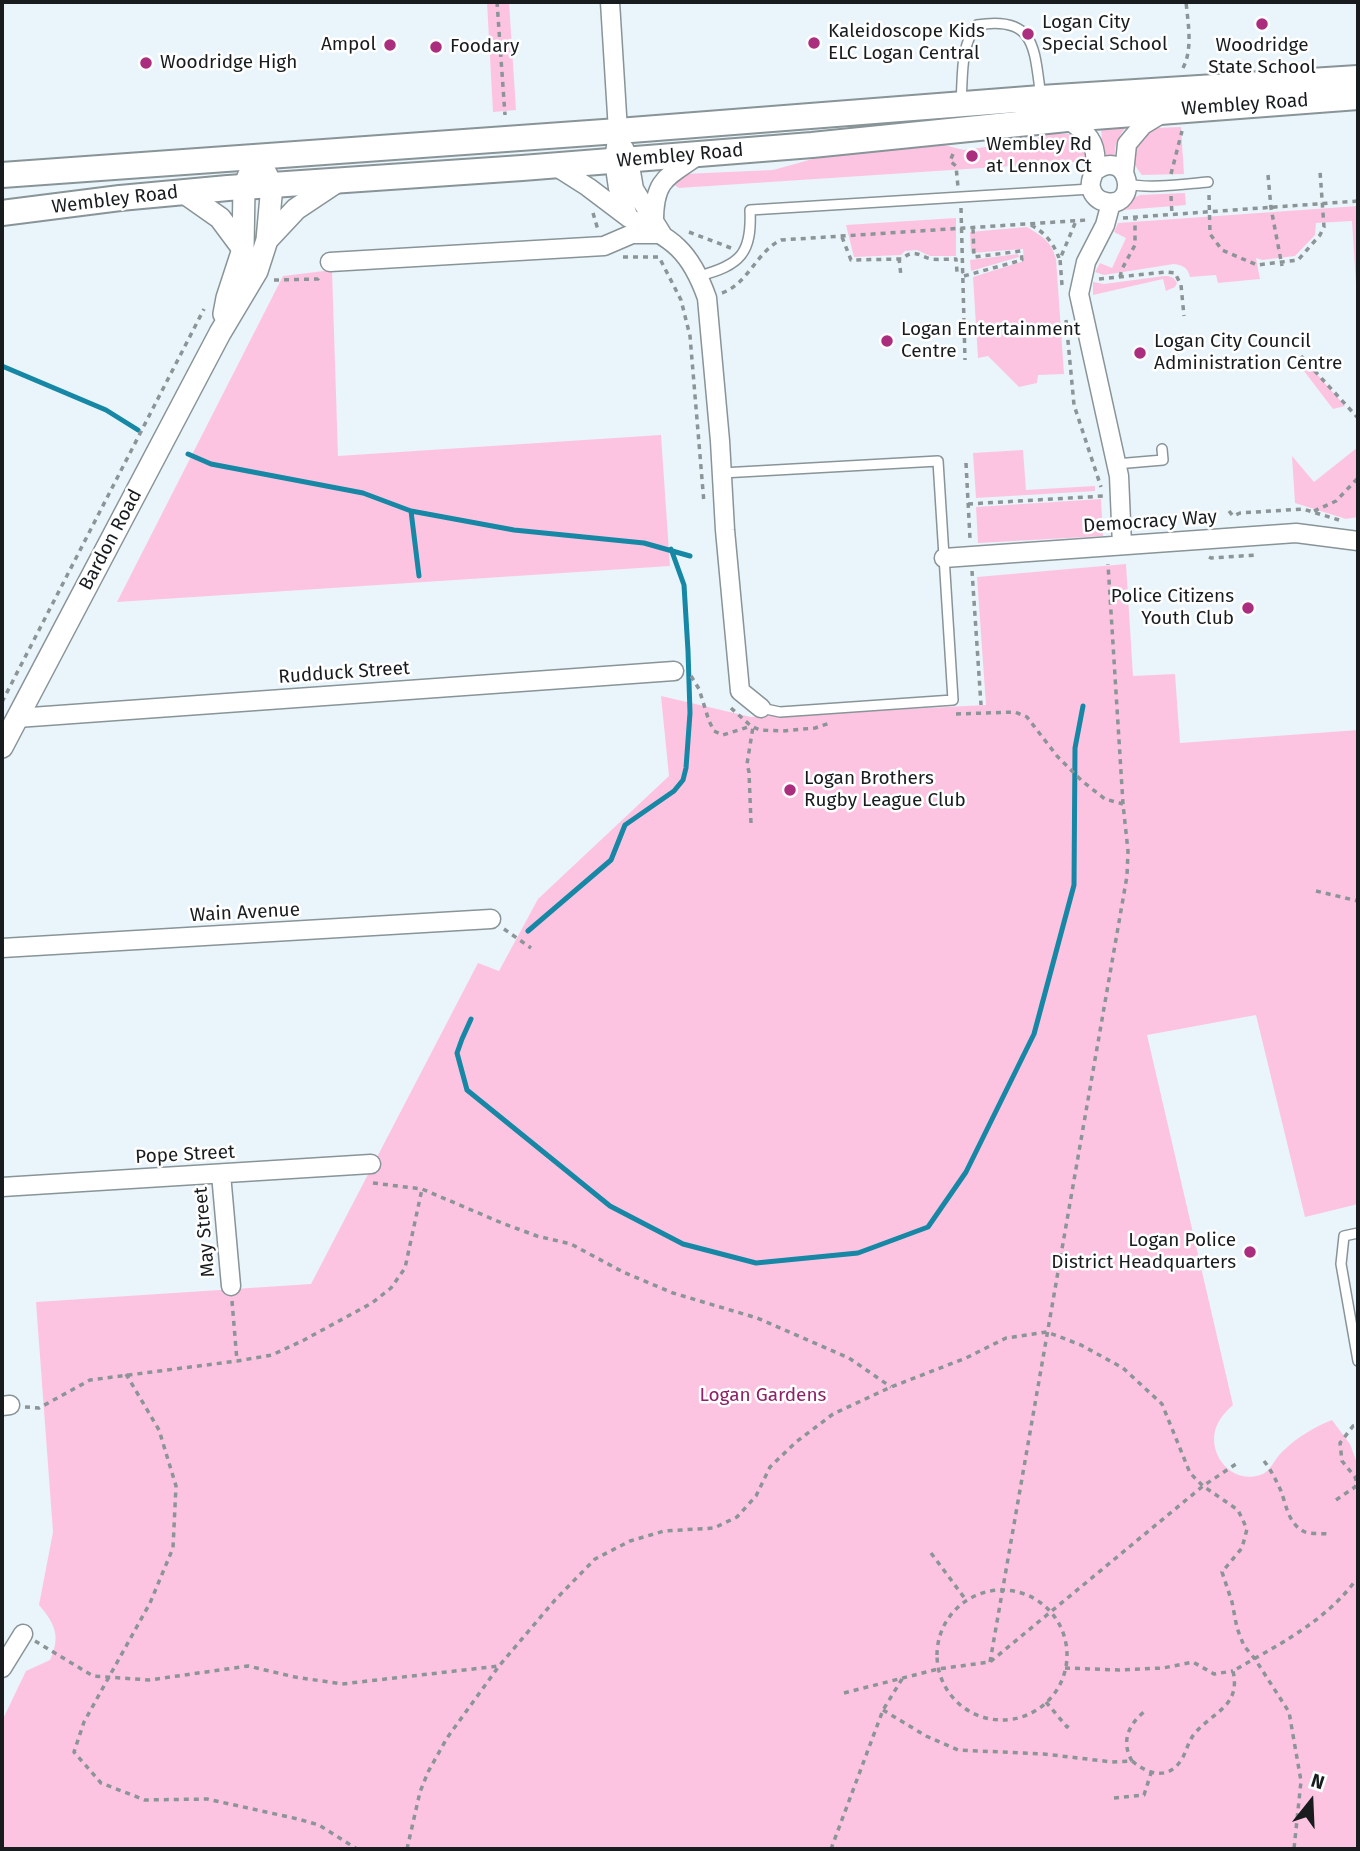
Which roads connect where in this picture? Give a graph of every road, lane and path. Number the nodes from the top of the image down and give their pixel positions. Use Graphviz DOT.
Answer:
graph roads {
  1 [pos="497,2"];
  2 [pos="611,2"];
  3 [pos="1186,2"];
  4 [pos="1180,74"];
  5 [pos="1358,78"];
  6 [pos="1358,97"];
  7 [pos="1041,98"];
  8 [pos="961,104"];
  9 [pos="505,115"];
  10 [pos="1067,119"];
  11 [pos="1174,120"];
  12 [pos="618,131"];
  13 [pos="700,154"];
  14 [pos="257,156"];
  15 [pos="621,160"];
  16 [pos="555,166"];
  17 [pos="1095,171"];
  18 [pos="1320,172"];
  19 [pos="2,175"];
  20 [pos="1268,175"];
  21 [pos="1171,177"];
  22 [pos="1126,178"];
  23 [pos="338,181"];
  24 [pos="1208,182"];
  25 [pos="272,185"];
  26 [pos="244,187"];
  27 [pos="588,187"];
  28 [pos="1091,189"];
  29 [pos="183,192"];
  30 [pos="1171,193"];
  31 [pos="1358,201"];
  32 [pos="1322,204"];
  33 [pos="1271,208"];
  34 [pos="1109,211"];
  35 [pos="1209,212"];
  36 [pos="2,213"];
  37 [pos="1172,215"];
  38 [pos="1135,217"];
  39 [pos="629,218"];
  40 [pos="1076,221"];
  41 [pos="1029,224"];
  42 [pos="658,227"];
  43 [pos="973,228"];
  44 [pos="680,229"];
  45 [pos="842,237"];
  46 [pos="962,239"];
  47 [pos="267,240"];
  48 [pos="604,246"];
  49 [pos="243,248"];
  50 [pos="744,253"];
  51 [pos="899,258"];
  52 [pos="1060,259"];
  53 [pos="330,262"];
  54 [pos="1282,264"];
  55 [pos="755,265"];
  56 [pos="257,271"];
  57 [pos="963,274"];
  58 [pos="1083,275"];
  59 [pos="699,276"];
  60 [pos="901,276"];
  61 [pos="1121,277"];
  62 [pos="1062,286"];
  63 [pos="707,298"];
  64 [pos="204,309"];
  65 [pos="1065,312"];
  66 [pos="1184,316"];
  67 [pos="220,333"];
  68 [pos="1301,356"];
  69 [pos="965,360"];
  70 [pos="1358,418"];
  71 [pos="1162,449"];
  72 [pos="966,463"];
  73 [pos="1116,464"];
  74 [pos="722,473"];
  75 [pos="1358,478"];
  76 [pos="968,504"];
  77 [pos="705,505"];
  78 [pos="1229,511"];
  79 [pos="1312,512"];
  80 [pos="1345,522"];
  81 [pos="1358,541"];
  82 [pos="1115,546"];
  83 [pos="971,556"];
  84 [pos="944,558"];
  85 [pos="674,671"];
  86 [pos="699,689"];
  87 [pos="728,699"];
  88 [pos="2,702"];
  89 [pos="981,705"];
  90 [pos="761,708"];
  91 [pos="946,714"];
  92 [pos="17,718"];
  93 [pos="841,722"];
  94 [pos="752,727"];
  95 [pos="2,747"];
  96 [pos="1123,804"];
  97 [pos="751,823"];
  98 [pos="1316,891"];
  99 [pos="1358,901"];
  100 [pos="491,919"];
  101 [pos="516,937"];
  102 [pos="2,948"];
  103 [pos="531,948"];
  104 [pos="364,1164"];
  105 [pos="220,1174"];
  106 [pos="2,1187"];
  107 [pos="422,1189"];
  108 [pos="1358,1233"];
  109 [pos="231,1286"];
  110 [pos="1047,1332"];
  111 [pos="237,1361"];
  112 [pos="1358,1361"];
  113 [pos="126,1374"];
  114 [pos="891,1387"];
  115 [pos="6,1406"];
  116 [pos="1358,1424"];
  117 [pos="1264,1461"];
  118 [pos="1236,1464"];
  119 [pos="1203,1486"];
  120 [pos="1336,1500"];
  121 [pos="1331,1534"];
  122 [pos="931,1553"];
  123 [pos="1355,1581"];
  124 [pos="1002,1590"];
  125 [pos="966,1600"];
  126 [pos="1051,1612"];
  127 [pos="23,1634"];
  128 [pos="1255,1659"];
  129 [pos="990,1662"];
  130 [pos="499,1666"];
  131 [pos="2,1668"];
  132 [pos="1065,1668"];
  133 [pos="938,1669"];
  134 [pos="1233,1671"];
  135 [pos="109,1677"];
  136 [pos="902,1679"];
  137 [pos="844,1693"];
  138 [pos="1046,1702"];
  139 [pos="883,1710"];
  140 [pos="1144,1712"];
  141 [pos="1070,1722"];
  142 [pos="1132,1760"];
  143 [pos="1152,1773"];
  144 [pos="1114,1798"];
  145 [pos="356,1849"];
  146 [pos="407,1849"];
  147 [pos="831,1849"];
  148 [pos="1294,1849"];
  1 -- 9 [label="path"];
  2 -- 12 [label="street"];
  3 -- 4 [label="path"];
  5 -- 7 [label="main road, Wembley Road"];
  6 -- 11 [label="main road, Wembley Road"];
  7 -- 8 [label="main road, Wembley Road"];
  7 -- 8 [label="lane"];
  8 -- 12 [label="main road, Wembley Road"];
  10 -- 11 [label="main road, Wembley Road"];
  10 -- 13 [label="main road, Wembley Road"];
  10 -- 17 [label="street"];
  11 -- 21 [label="path"];
  11 -- 22 [label="street"];
  12 -- 14 [label="main road, Wembley Road"];
  12 -- 15 [label="street"];
  13 -- 15 [label="main road, Wembley Road"];
  13 -- 42 [label="street"];
  14 -- 19 [label="main road, Wembley Road"];
  14 -- 25 [label="street"];
  14 -- 26 [label="street, Bardon Road"];
  15 -- 16 [label="main road, Wembley Road"];
  15 -- 39 [label="street"];
  15 -- 42 [label="street"];
  16 -- 23 [label="main road, Wembley Road"];
  16 -- 27 [label="street"];
  17 -- 22 [label="street"];
  17 -- 28 [label="street"];
  18 -- 32 [label="path"];
  20 -- 33 [label="path"];
  22 -- 24 [label="lane"];
  22 -- 34 [label="street"];
  23 -- 25 [label="main road, Wembley Road"];
  23 -- 47 [label="street"];
  24 -- 35 [label="path"];
  25 -- 26 [label="main road, Wembley Road"];
  25 -- 47 [label="street, Bardon Road"];
  26 -- 29 [label="main road, Wembley Road"];
  26 -- 49 [label="street, Bardon Road"];
  27 -- 39 [label="street"];
  27 -- 48 [label="path"];
  28 -- 34 [label="street"];
  28 -- 50 [label="lane"];
  29 -- 36 [label="main road, Wembley Road"];
  29 -- 49 [label="street"];
  30 -- 37 [label="path"];
  31 -- 32 [label="path"];
  32 -- 33 [label="path"];
  32 -- 54 [label="path"];
  33 -- 35 [label="path"];
  33 -- 54 [label="path"];
  34 -- 38 [label="path"];
  34 -- 40 [label="path"];
  34 -- 58 [label="street"];
  35 -- 37 [label="path"];
  35 -- 54 [label="path"];
  37 -- 38 [label="path"];
  38 -- 61 [label="path"];
  39 -- 42 [label="street"];
  40 -- 41 [label="path"];
  40 -- 52 [label="path"];
  41 -- 43 [label="path"];
  41 -- 52 [label="path"];
  42 -- 48 [label="street"];
  42 -- 59 [label="street"];
  43 -- 45 [label="path"];
  43 -- 57 [label="path"];
  44 -- 50 [label="path"];
  45 -- 51 [label="path"];
  45 -- 55 [label="path"];
  46 -- 57 [label="path"];
  47 -- 56 [label="street, Bardon Road"];
  48 -- 53 [label="street"];
  48 -- 77 [label="path"];
  49 -- 67 [label="street, Bardon Road"];
  50 -- 55 [label="path"];
  50 -- 59 [label="lane"];
  51 -- 57 [label="path"];
  51 -- 60 [label="path"];
  52 -- 62 [label="path"];
  53 -- 56 [label="path"];
  55 -- 63 [label="path"];
  56 -- 67 [label="street, Bardon Road"];
  57 -- 69 [label="path"];
  58 -- 61 [label="path"];
  58 -- 73 [label="street"];
  59 -- 63 [label="street"];
  61 -- 66 [label="path"];
  63 -- 74 [label="street"];
  64 -- 88 [label="path"];
  65 -- 76 [label="path"];
  67 -- 92 [label="street, Bardon Road"];
  68 -- 70 [label="path"];
  71 -- 73 [label="lane"];
  72 -- 76 [label="path"];
  73 -- 82 [label="street"];
  74 -- 84 [label="lane"];
  74 -- 90 [label="street"];
  75 -- 79 [label="path"];
  76 -- 83 [label="path"];
  78 -- 79 [label="path"];
  79 -- 80 [label="path"];
  81 -- 82 [label="street, Democracy Way"];
  82 -- 83 [label="street, Democracy Way"];
  82 -- 96 [label="path"];
  83 -- 84 [label="street, Democracy Way"];
  83 -- 89 [label="path"];
  84 -- 90 [label="lane"];
  85 -- 92 [label="street, Rudduck Street"];
  86 -- 94 [label="path"];
  87 -- 94 [label="path"];
  91 -- 96 [label="path"];
  92 -- 95 [label="street, Bardon Road"];
  93 -- 94 [label="path"];
  94 -- 97 [label="path"];
  96 -- 110 [label="path"];
  98 -- 99 [label="path"];
  100 -- 102 [label="street, Wain Avenue"];
  101 -- 103 [label="path"];
  104 -- 105 [label="street, Pope Street"];
  104 -- 107 [label="path"];
  105 -- 106 [label="street, Pope Street"];
  105 -- 109 [label="street, May Street"];
  107 -- 111 [label="path"];
  107 -- 114 [label="path"];
  108 -- 112 [label="lane"];
  109 -- 111 [label="path"];
  110 -- 114 [label="path"];
  110 -- 119 [label="path"];
  110 -- 124 [label="path"];
  111 -- 113 [label="path"];
  113 -- 115 [label="path"];
  113 -- 135 [label="path"];
  114 -- 130 [label="path"];
  116 -- 120 [label="path"];
  117 -- 121 [label="path"];
  118 -- 119 [label="path"];
  119 -- 126 [label="path"];
  119 -- 128 [label="path"];
  122 -- 125 [label="path"];
  123 -- 128 [label="path"];
  124 -- 125 [label="path"];
  124 -- 126 [label="path"];
  124 -- 129 [label="path"];
  125 -- 133 [label="path"];
  126 -- 129 [label="path"];
  126 -- 132 [label="path"];
  127 -- 131 [label="street"];
  127 -- 135 [label="path"];
  128 -- 134 [label="path"];
  128 -- 148 [label="path"];
  129 -- 133 [label="path"];
  130 -- 135 [label="path"];
  130 -- 146 [label="path"];
  132 -- 134 [label="path"];
  132 -- 138 [label="path"];
  133 -- 136 [label="path"];
  133 -- 138 [label="path"];
  134 -- 143 [label="path"];
  135 -- 145 [label="path"];
  136 -- 137 [label="path"];
  136 -- 139 [label="path"];
  138 -- 141 [label="path"];
  139 -- 142 [label="path"];
  139 -- 147 [label="path"];
  140 -- 142 [label="path"];
  142 -- 143 [label="path"];
  143 -- 144 [label="path"];
}
